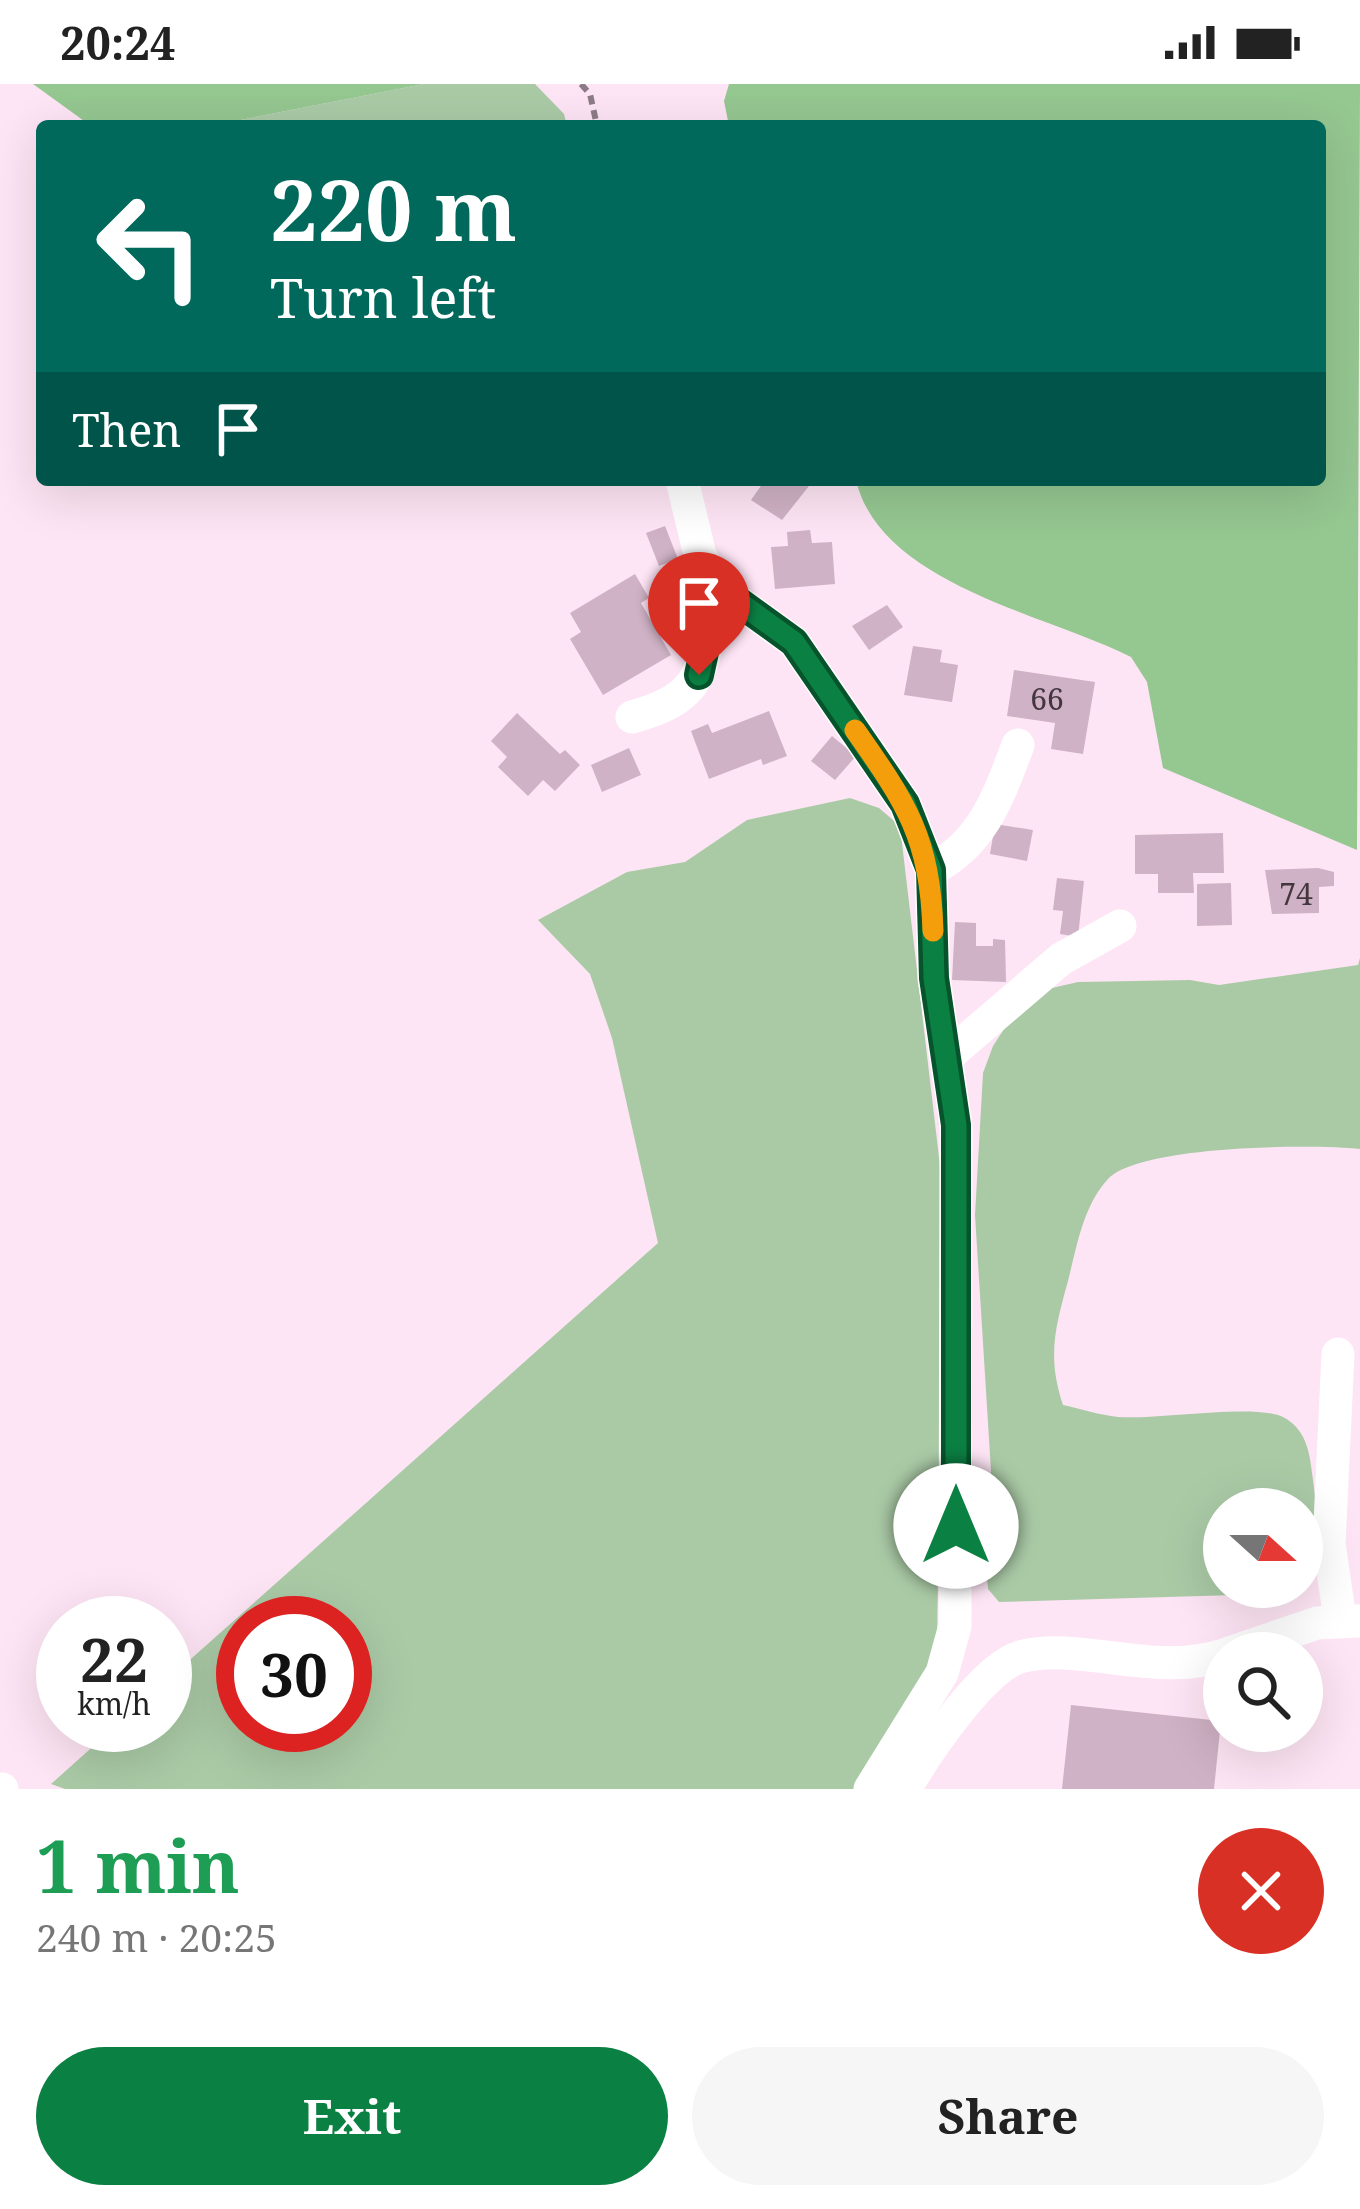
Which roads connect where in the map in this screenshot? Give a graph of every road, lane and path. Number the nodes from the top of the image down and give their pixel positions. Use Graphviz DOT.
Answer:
graph roads {
  1 [pos="581,84"];
  2 [pos="595,120"];
  3 [pos="683,486"];
  4 [pos="718,587"];
  5 [pos="632,717"];
  6 [pos="1018,746"];
  7 [pos="931,870"];
  8 [pos="1120,926"];
  9 [pos="949,1054"];
  10 [pos="1338,1354"];
  11 [pos="1350,1620"];
  12 [pos="1306,1632"];
  13 [pos="1203,1657"];
  14 [pos="870,1789"];
  15 [pos="904,1789"];
  1 -- 2 [label="path"];
  3 -- 4 [label="street"];
  4 -- 5 [label="street"];
  4 -- 7 [label="street"];
  6 -- 7 [label="street"];
  7 -- 9 [label="street"];
  8 -- 9 [label="street"];
  9 -- 14 [label="street"];
  10 -- 11 [label="street"];
  11 -- 12 [label="street"];
  13 -- 15 [label="street"];
}
